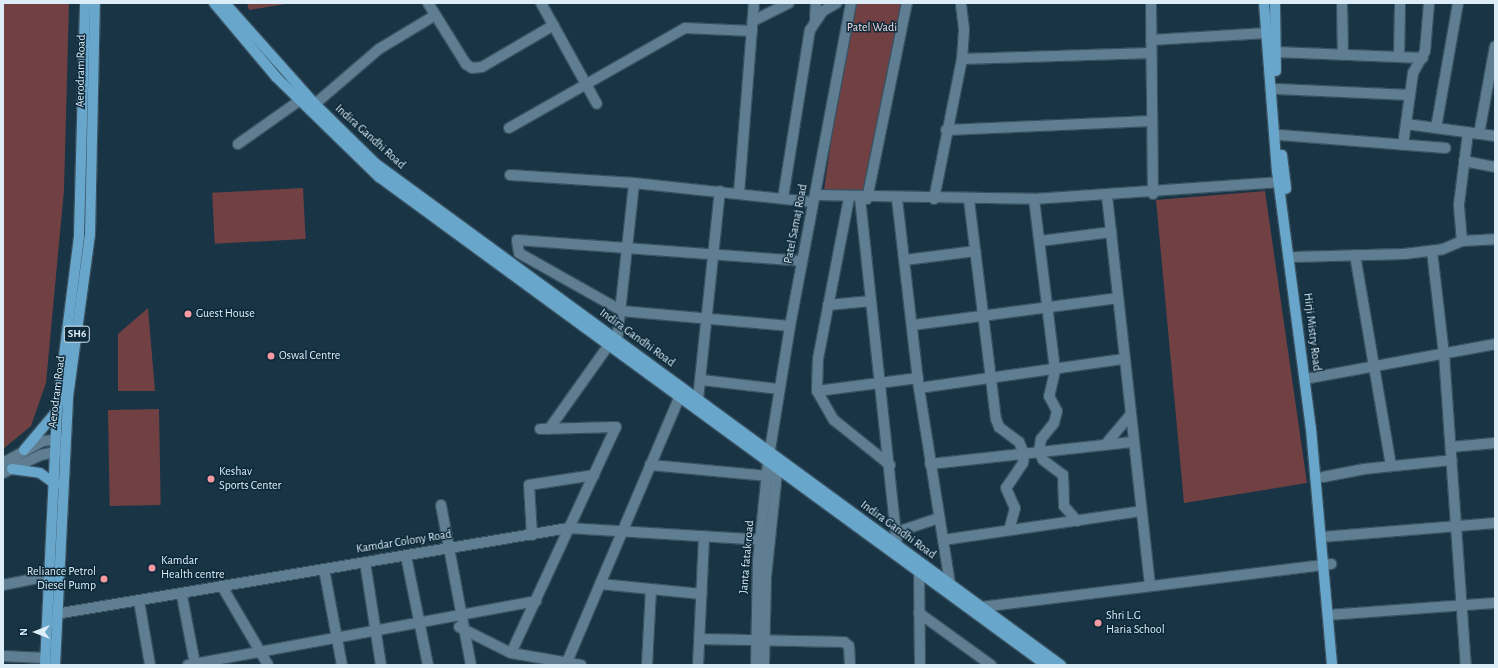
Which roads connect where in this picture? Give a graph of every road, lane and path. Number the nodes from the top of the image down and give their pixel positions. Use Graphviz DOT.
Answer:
graph roads {
  1 [pos="85,3"];
  2 [pos="95,3"];
  3 [pos="214,3"];
  4 [pos="225,3"];
  5 [pos="428,3"];
  6 [pos="541,3"];
  7 [pos="754,3"];
  8 [pos="789,3"];
  9 [pos="816,3"];
  10 [pos="838,3"];
  11 [pos="851,3"];
  12 [pos="907,3"];
  13 [pos="961,3"];
  14 [pos="1151,3"];
  15 [pos="1264,3"];
  16 [pos="1275,3"];
  17 [pos="1342,3"];
  18 [pos="1400,3"];
  19 [pos="1429,3"];
  20 [pos="1458,3"];
  21 [pos="434,16"];
  22 [pos="815,20"];
  23 [pos="554,25"];
  24 [pos="752,26"];
  25 [pos="1267,33"];
  26 [pos="1151,40"];
  27 [pos="1495,46"];
  28 [pos="1276,52"];
  29 [pos="1151,53"];
  30 [pos="1343,55"];
  31 [pos="1399,57"];
  32 [pos="1423,58"];
  33 [pos="962,59"];
  34 [pos="586,84"];
  35 [pos="1277,89"];
  36 [pos="1410,95"];
  37 [pos="299,101"];
  38 [pos="315,104"];
  39 [pos="597,104"];
  40 [pos="1152,121"];
  41 [pos="1406,124"];
  42 [pos="509,128"];
  43 [pos="1436,128"];
  44 [pos="946,130"];
  45 [pos="1468,133"];
  46 [pos="1479,134"];
  47 [pos="1280,135"];
  48 [pos="1495,136"];
  49 [pos="238,144"];
  50 [pos="1403,145"];
  51 [pos="1445,148"];
  52 [pos="1464,161"];
  53 [pos="1495,167"];
  54 [pos="510,175"];
  55 [pos="634,183"];
  56 [pos="1282,183"];
  57 [pos="720,191"];
  58 [pos="739,193"];
  59 [pos="1153,194"];
  60 [pos="1107,196"];
  61 [pos="783,198"];
  62 [pos="814,198"];
  63 [pos="859,198"];
  64 [pos="897,199"];
  65 [pos="934,199"];
  66 [pos="1034,199"];
  67 [pos="969,200"];
  68 [pos="1111,232"];
  69 [pos="1495,239"];
  70 [pos="1040,241"];
  71 [pos="1462,241"];
  72 [pos="628,248"];
  73 [pos="975,250"];
  74 [pos="1432,252"];
  75 [pos="713,255"];
  76 [pos="1355,255"];
  77 [pos="1294,257"];
  78 [pos="905,260"];
  79 [pos="802,261"];
  80 [pos="1118,298"];
  81 [pos="871,301"];
  82 [pos="828,305"];
  83 [pos="1048,305"];
  84 [pos="622,311"];
  85 [pos="983,313"];
  86 [pos="709,318"];
  87 [pos="913,325"];
  88 [pos="790,326"];
  89 [pos="617,340"];
  90 [pos="1495,344"];
  91 [pos="608,346"];
  92 [pos="1444,354"];
  93 [pos="1124,359"];
  94 [pos="1372,366"];
  95 [pos="1055,371"];
  96 [pos="1308,379"];
  97 [pos="702,380"];
  98 [pos="991,380"];
  99 [pos="879,382"];
  100 [pos="918,383"];
  101 [pos="779,389"];
  102 [pos="817,391"];
  103 [pos="679,398"];
  104 [pos="698,399"];
  105 [pos="57,411"];
  106 [pos="1130,415"];
  107 [pos="60,440"];
  108 [pos="1132,442"];
  109 [pos="1495,443"];
  110 [pos="1105,445"];
  111 [pos="1451,447"];
  112 [pos="24,450"];
  113 [pos="60,451"];
  114 [pos="770,452"];
  115 [pos="1039,452"];
  116 [pos="1024,454"];
  117 [pos="778,458"];
  118 [pos="1452,460"];
  119 [pos="768,462"];
  120 [pos="3,463"];
  121 [pos="890,464"];
  122 [pos="930,464"];
  123 [pos="1391,465"];
  124 [pos="650,466"];
  125 [pos="777,469"];
  126 [pos="8,471"];
  127 [pos="594,475"];
  128 [pos="768,476"];
  129 [pos="1323,476"];
  130 [pos="55,484"];
  131 [pos="441,505"];
  132 [pos="1141,511"];
  133 [pos="939,518"];
  134 [pos="1077,521"];
  135 [pos="1495,523"];
  136 [pos="1456,526"];
  137 [pos="569,528"];
  138 [pos="1009,530"];
  139 [pos="622,531"];
  140 [pos="897,532"];
  141 [pos="532,535"];
  142 [pos="704,536"];
  143 [pos="1326,537"];
  144 [pos="764,540"];
  145 [pos="943,540"];
  146 [pos="448,548"];
  147 [pos="897,551"];
  148 [pos="406,556"];
  149 [pos="365,562"];
  150 [pos="1328,564"];
  151 [pos="324,569"];
  152 [pos="919,571"];
  153 [pos="49,576"];
  154 [pos="600,584"];
  155 [pos="950,584"];
  156 [pos="3,585"];
  157 [pos="1150,585"];
  158 [pos="223,588"];
  159 [pos="651,589"];
  160 [pos="702,594"];
  161 [pos="182,596"];
  162 [pos="952,596"];
  163 [pos="536,601"];
  164 [pos="140,602"];
  165 [pos="1495,603"];
  166 [pos="1462,606"];
  167 [pos="979,611"];
  168 [pos="919,612"];
  169 [pos="1331,614"];
  170 [pos="52,615"];
  171 [pos="461,616"];
  172 [pos="446,619"];
  173 [pos="420,624"];
  174 [pos="462,628"];
  175 [pos="376,631"];
  176 [pos="337,638"];
  177 [pos="700,639"];
  178 [pos="760,642"];
  179 [pos="260,652"];
  180 [pos="511,653"];
  181 [pos="3,656"];
  182 [pos="45,661"];
  183 [pos="567,662"];
  184 [pos="192,664"];
  185 [pos="55,665"];
  186 [pos="150,665"];
  187 [pos="268,665"];
  188 [pos="342,665"];
  189 [pos="382,665"];
  190 [pos="428,665"];
  191 [pos="471,665"];
  192 [pos="581,665"];
  193 [pos="647,665"];
  194 [pos="698,665"];
  195 [pos="756,665"];
  196 [pos="764,665"];
  197 [pos="850,665"];
  198 [pos="920,665"];
  199 [pos="991,665"];
  200 [pos="1046,665"];
  201 [pos="1061,665"];
  202 [pos="1332,665"];
  203 [pos="1338,665"];
  204 [pos="1466,665"];
  1 -- 105 [label="main road, Aerodram Road / SH6"];
  2 -- 107 [label="main road, Aerodram Road / SH6"];
  3 -- 37 [label="main road, Indira Gandhi Road"];
  4 -- 38 [label="main road, Indira Gandhi Road"];
  5 -- 21 [label="street"];
  6 -- 23 [label="street"];
  7 -- 24 [label="street"];
  8 -- 24 [label="street"];
  9 -- 22 [label="street"];
  10 -- 22 [label="street"];
  11 -- 62 [label="street, Patel Samaj Road"];
  12 -- 63 [label="street"];
  13 -- 33 [label="street"];
  14 -- 26 [label="street"];
  15 -- 25 [label="main road, Hirji Mistry Road"];
  16 -- 28 [label="main road, Hirji Mistry Road"];
  17 -- 30 [label="street"];
  18 -- 31 [label="street"];
  19 -- 32 [label="street"];
  20 -- 43 [label="street"];
  21 -- 23 [label="street"];
  21 -- 38 [label="street"];
  22 -- 61 [label="street"];
  23 -- 34 [label="street"];
  24 -- 34 [label="street"];
  24 -- 58 [label="street"];
  25 -- 26 [label="street"];
  25 -- 56 [label="main road, Hirji Mistry Road"];
  26 -- 29 [label="street"];
  27 -- 46 [label="street"];
  28 -- 30 [label="street"];
  28 -- 35 [label="main road, Hirji Mistry Road"];
  29 -- 33 [label="street"];
  29 -- 40 [label="street"];
  30 -- 31 [label="street"];
  31 -- 32 [label="street"];
  32 -- 36 [label="street"];
  33 -- 44 [label="street"];
  34 -- 39 [label="street"];
  34 -- 42 [label="street"];
  35 -- 36 [label="street"];
  35 -- 47 [label="main road, Hirji Mistry Road"];
  36 -- 41 [label="street"];
  37 -- 49 [label="street"];
  37 -- 91 [label="main road, Indira Gandhi Road"];
  38 -- 89 [label="main road, Indira Gandhi Road"];
  40 -- 44 [label="street"];
  40 -- 59 [label="street"];
  41 -- 43 [label="street"];
  41 -- 50 [label="street"];
  43 -- 45 [label="street"];
  44 -- 65 [label="street"];
  45 -- 46 [label="street"];
  45 -- 52 [label="street"];
  46 -- 48 [label="street"];
  47 -- 50 [label="street"];
  47 -- 56 [label="main road, Hirji Mistry Road"];
  50 -- 51 [label="street"];
  52 -- 53 [label="street"];
  52 -- 71 [label="street"];
  54 -- 55 [label="street"];
  55 -- 57 [label="street"];
  55 -- 72 [label="street"];
  56 -- 59 [label="street"];
  56 -- 77 [label="main road, Hirji Mistry Road"];
  56 -- 96 [label="main road, Hirji Mistry Road"];
  57 -- 58 [label="street"];
  57 -- 75 [label="street"];
  58 -- 61 [label="street"];
  59 -- 60 [label="street"];
  60 -- 66 [label="street"];
  60 -- 68 [label="street"];
  61 -- 62 [label="street"];
  62 -- 63 [label="street"];
  62 -- 79 [label="street, Patel Samaj Road"];
  63 -- 64 [label="street"];
  63 -- 81 [label="street"];
  63 -- 82 [label="street"];
  64 -- 65 [label="street"];
  64 -- 78 [label="street"];
  65 -- 67 [label="street"];
  66 -- 67 [label="street"];
  66 -- 70 [label="street"];
  67 -- 73 [label="street"];
  68 -- 70 [label="street"];
  68 -- 80 [label="street"];
  69 -- 71 [label="street"];
  70 -- 83 [label="street"];
  71 -- 74 [label="street"];
  72 -- 75 [label="street"];
  72 -- 84 [label="street"];
  72 -- 84 [label="street"];
  73 -- 78 [label="street"];
  73 -- 85 [label="street"];
  74 -- 76 [label="street"];
  74 -- 92 [label="street"];
  75 -- 79 [label="street"];
  75 -- 86 [label="street"];
  76 -- 77 [label="street"];
  76 -- 94 [label="street"];
  77 -- 96 [label="main road, Hirji Mistry Road"];
  78 -- 87 [label="street"];
  79 -- 88 [label="street, Patel Samaj Road"];
  80 -- 83 [label="street"];
  80 -- 93 [label="street"];
  81 -- 82 [label="street"];
  81 -- 99 [label="street"];
  82 -- 102 [label="street"];
  83 -- 85 [label="street"];
  83 -- 95 [label="street"];
  84 -- 86 [label="street"];
  84 -- 89 [label="street"];
  85 -- 87 [label="street"];
  85 -- 98 [label="street"];
  86 -- 88 [label="street"];
  86 -- 97 [label="street"];
  87 -- 100 [label="street"];
  88 -- 101 [label="street, Patel Samaj Road"];
  89 -- 104 [label="main road, Indira Gandhi Road"];
  90 -- 92 [label="street"];
  91 -- 103 [label="main road, Indira Gandhi Road"];
  91 -- 127 [label="street"];
  92 -- 94 [label="street"];
  92 -- 111 [label="street"];
  93 -- 95 [label="street"];
  93 -- 106 [label="street"];
  94 -- 96 [label="street"];
  94 -- 123 [label="street"];
  95 -- 98 [label="street"];
  95 -- 115 [label="street"];
  96 -- 129 [label="main road, Hirji Mistry Road"];
  96 -- 143 [label="main road, Hirji Mistry Road"];
  97 -- 101 [label="street"];
  97 -- 104 [label="street"];
  98 -- 100 [label="street"];
  98 -- 116 [label="street"];
  99 -- 100 [label="street"];
  99 -- 102 [label="street"];
  99 -- 121 [label="street"];
  100 -- 122 [label="street"];
  101 -- 114 [label="street, Patel Samaj Road"];
  102 -- 121 [label="street"];
  103 -- 119 [label="main road, Indira Gandhi Road"];
  103 -- 124 [label="street"];
  104 -- 114 [label="main road, Indira Gandhi Road"];
  105 -- 107 [label="main road, Aerodram Road / SH6"];
  105 -- 112 [label="main road"];
  106 -- 108 [label="street"];
  106 -- 110 [label="street"];
  107 -- 112 [label="street"];
  107 -- 113 [label="main road, Aerodram Road / SH6"];
  108 -- 110 [label="street"];
  108 -- 132 [label="street"];
  109 -- 111 [label="street"];
  110 -- 115 [label="street"];
  111 -- 118 [label="street"];
  112 -- 120 [label="street"];
  113 -- 126 [label="street"];
  113 -- 130 [label="main road, Aerodram Road / SH6"];
  113 -- 170 [label="main road, Aerodram Road / SH6"];
  114 -- 117 [label="main road, Indira Gandhi Road"];
  114 -- 119 [label="street, Janta fatak road"];
  115 -- 116 [label="street"];
  115 -- 134 [label="street"];
  116 -- 122 [label="street"];
  116 -- 138 [label="street"];
  117 -- 125 [label="street"];
  117 -- 147 [label="main road, Indira Gandhi Road"];
  118 -- 123 [label="street"];
  118 -- 136 [label="street"];
  119 -- 125 [label="main road, Indira Gandhi Road"];
  119 -- 128 [label="street, Janta fatak road"];
  121 -- 140 [label="street"];
  122 -- 133 [label="street"];
  123 -- 129 [label="street"];
  124 -- 128 [label="street"];
  124 -- 139 [label="street"];
  125 -- 144 [label="street"];
  125 -- 147 [label="main road, Indira Gandhi Road"];
  126 -- 130 [label="main road"];
  127 -- 137 [label="street"];
  127 -- 141 [label="street"];
  128 -- 144 [label="street, Janta fatak road"];
  129 -- 143 [label="main road, Hirji Mistry Road"];
  130 -- 153 [label="main road, Aerodram Road / SH6"];
  131 -- 146 [label="street"];
  132 -- 134 [label="street"];
  132 -- 157 [label="street"];
  133 -- 140 [label="street"];
  133 -- 145 [label="street"];
  134 -- 138 [label="street"];
  135 -- 136 [label="street"];
  136 -- 143 [label="street"];
  136 -- 166 [label="street"];
  137 -- 139 [label="street, Kamdar Colony Road"];
  137 -- 141 [label="street, Kamdar Colony Road"];
  137 -- 163 [label="street"];
  138 -- 145 [label="street"];
  139 -- 142 [label="street, Kamdar Colony Road"];
  139 -- 154 [label="street"];
  140 -- 147 [label="street"];
  141 -- 146 [label="street, Kamdar Colony Road"];
  142 -- 144 [label="street, Kamdar Colony Road"];
  142 -- 160 [label="street"];
  143 -- 150 [label="main road, Hirji Mistry Road"];
  144 -- 178 [label="street, Janta fatak road"];
  145 -- 155 [label="street"];
  146 -- 148 [label="street, Kamdar Colony Road"];
  146 -- 171 [label="street"];
  147 -- 152 [label="main road, Indira Gandhi Road"];
  147 -- 155 [label="main road, Indira Gandhi Road"];
  148 -- 149 [label="street, Kamdar Colony Road"];
  148 -- 173 [label="street"];
  149 -- 151 [label="street, Kamdar Colony Road"];
  149 -- 175 [label="street"];
  150 -- 157 [label="street"];
  150 -- 169 [label="main road, Hirji Mistry Road"];
  151 -- 158 [label="street, Kamdar Colony Road"];
  151 -- 176 [label="street"];
  152 -- 162 [label="main road, Indira Gandhi Road"];
  152 -- 168 [label="street"];
  153 -- 156 [label="street"];
  153 -- 170 [label="main road, Aerodram Road / SH6"];
  154 -- 159 [label="street"];
  154 -- 183 [label="street"];
  155 -- 162 [label="main road"];
  155 -- 167 [label="main road, Indira Gandhi Road"];
  157 -- 167 [label="street"];
  158 -- 161 [label="street, Kamdar Colony Road"];
  158 -- 179 [label="street"];
  159 -- 160 [label="street"];
  159 -- 193 [label="street"];
  160 -- 177 [label="street"];
  161 -- 164 [label="street, Kamdar Colony Road"];
  161 -- 184 [label="street"];
  162 -- 167 [label="main road, Indira Gandhi Road"];
  163 -- 171 [label="street"];
  163 -- 180 [label="street"];
  164 -- 170 [label="street, Kamdar Colony Road"];
  164 -- 186 [label="street"];
  165 -- 166 [label="street"];
  166 -- 169 [label="street"];
  166 -- 204 [label="street"];
  167 -- 200 [label="main road, Indira Gandhi Road"];
  167 -- 201 [label="main road, Indira Gandhi Road"];
  168 -- 198 [label="street"];
  168 -- 199 [label="street"];
  169 -- 202 [label="main road, Hirji Mistry Road"];
  169 -- 203 [label="main road, Hirji Mistry Road"];
  170 -- 182 [label="main road, Aerodram Road / SH6"];
  170 -- 185 [label="main road, Aerodram Road / SH6"];
  171 -- 172 [label="street"];
  171 -- 174 [label="street"];
  172 -- 173 [label="street"];
  172 -- 174 [label="street"];
  173 -- 175 [label="street"];
  173 -- 190 [label="street"];
  174 -- 180 [label="street"];
  174 -- 191 [label="street"];
  175 -- 176 [label="street"];
  175 -- 189 [label="street"];
  176 -- 179 [label="street"];
  176 -- 188 [label="street"];
  177 -- 178 [label="street"];
  177 -- 194 [label="street"];
  178 -- 195 [label="street, Janta fatak road"];
  178 -- 196 [label="street"];
  178 -- 197 [label="street"];
  179 -- 184 [label="street"];
  179 -- 187 [label="street"];
  180 -- 183 [label="street"];
  181 -- 182 [label="street"];
  183 -- 192 [label="street"];
}
